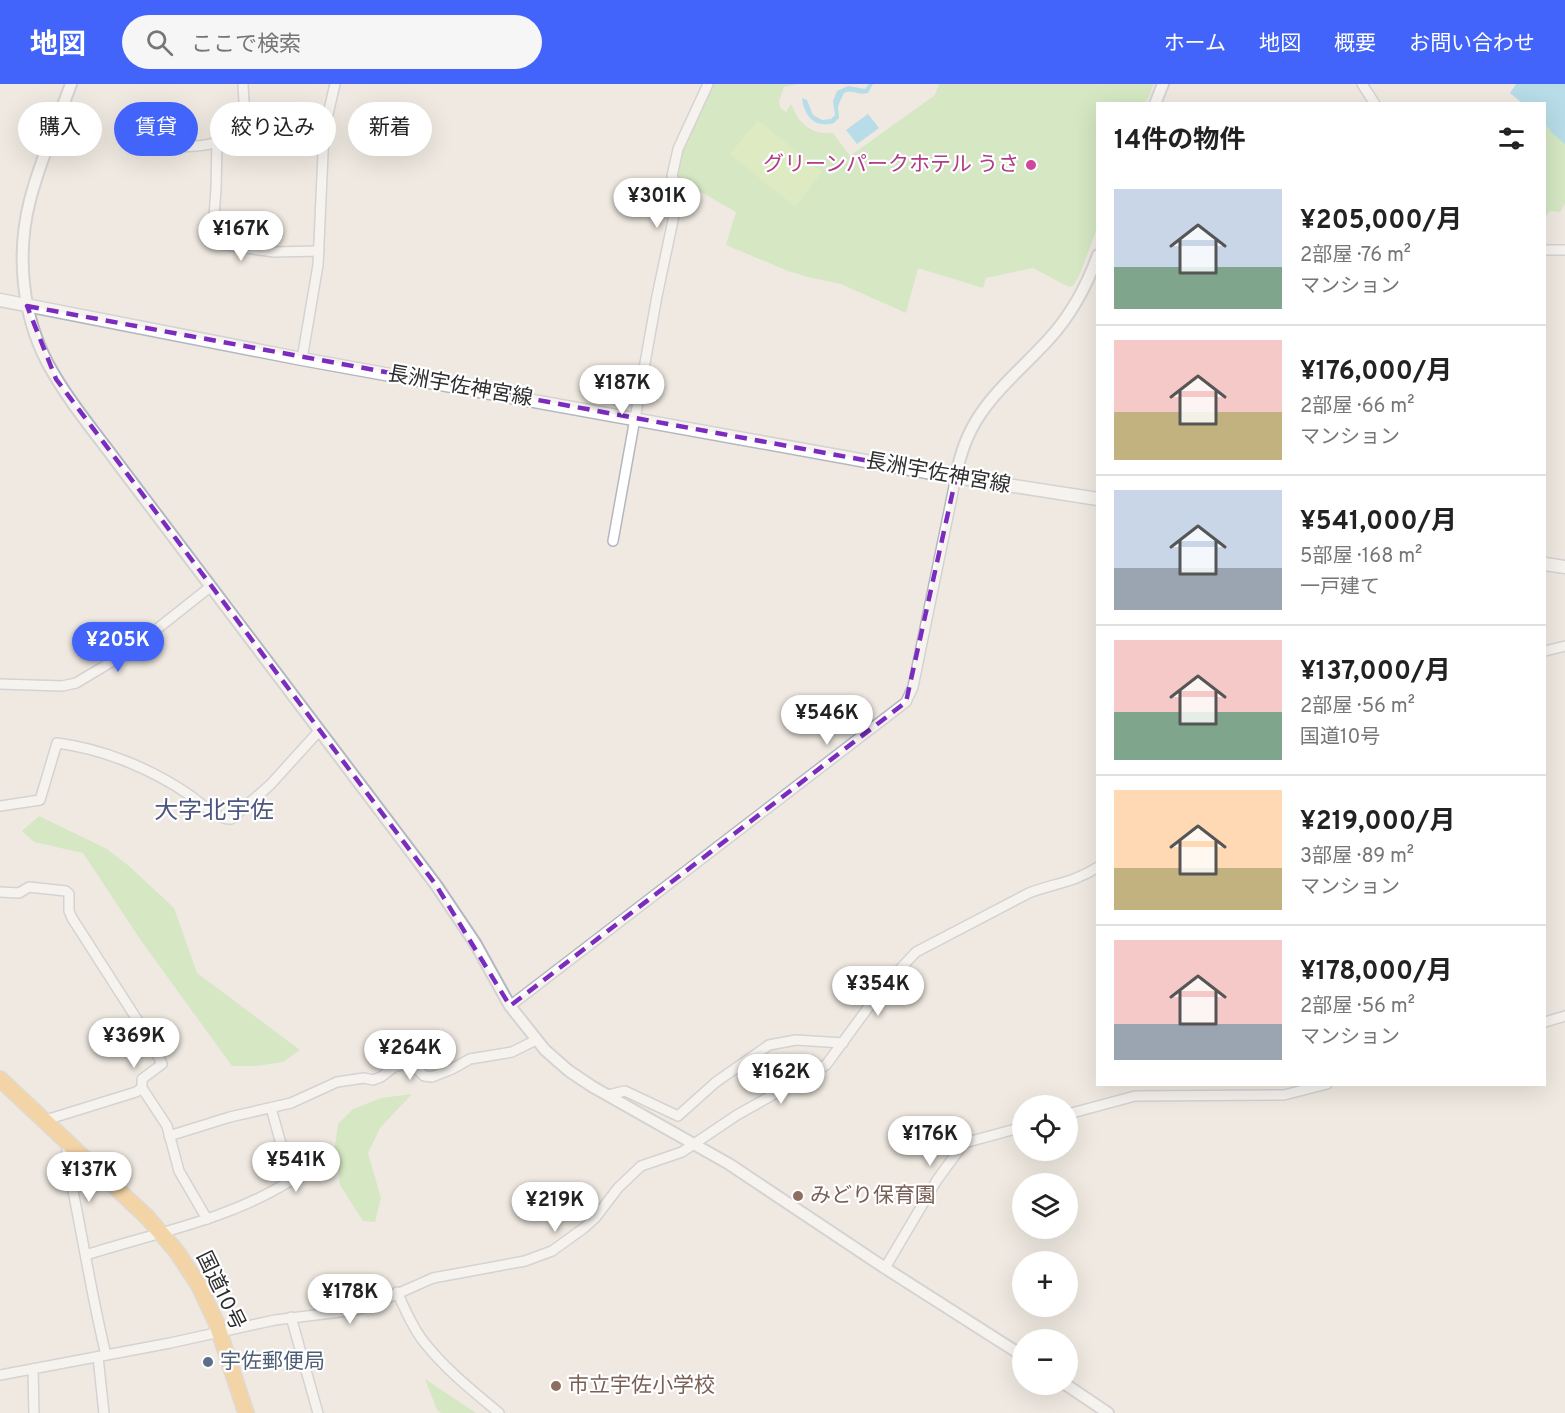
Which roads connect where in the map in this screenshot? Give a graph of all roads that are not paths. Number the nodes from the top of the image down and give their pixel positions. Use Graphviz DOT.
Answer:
graph roads {
  1 [pos="71,84"];
  2 [pos="243,84"];
  3 [pos="323,84"];
  4 [pos="708,84"];
  5 [pos="1163,84"];
  6 [pos="1362,84"];
  7 [pos="334,86"];
  8 [pos="244,102"];
  9 [pos="1156,102"];
  10 [pos="1374,102"];
  11 [pos="217,156"];
  12 [pos="1546,250"];
  13 [pos="1565,250"];
  14 [pos="319,251"];
  15 [pos="1096,261"];
  16 [pos="0,300"];
  17 [pos="27,306"];
  18 [pos="302,359"];
  19 [pos="635,419"];
  20 [pos="956,477"];
  21 [pos="1096,500"];
  22 [pos="613,541"];
  23 [pos="1546,564"];
  24 [pos="1565,567"];
  25 [pos="210,587"];
  26 [pos="1565,646"];
  27 [pos="1546,651"];
  28 [pos="0,684"];
  29 [pos="319,731"];
  30 [pos="0,806"];
  31 [pos="1096,868"];
  32 [pos="0,892"];
  33 [pos="510,1006"];
  34 [pos="1565,1016"];
  35 [pos="1546,1022"];
  36 [pos="536,1040"];
  37 [pos="843,1043"];
  38 [pos="0,1078"];
  39 [pos="1319,1086"];
  40 [pos="142,1088"];
  41 [pos="608,1095"];
  42 [pos="271,1108"];
  43 [pos="1078,1111"];
  44 [pos="47,1123"];
  45 [pos="1012,1130"];
  46 [pos="169,1136"];
  47 [pos="695,1144"];
  48 [pos="70,1145"];
  49 [pos="207,1219"];
  50 [pos="162,1233"];
  51 [pos="86,1255"];
  52 [pos="885,1268"];
  53 [pos="397,1293"];
  54 [pos="291,1317"];
  55 [pos="219,1332"];
  56 [pos="1012,1349"];
  57 [pos="102,1356"];
  58 [pos="33,1370"];
  59 [pos="0,1376"];
  60 [pos="1078,1393"];
  61 [pos="34,1413"];
  62 [pos="104,1413"];
  63 [pos="246,1413"];
  64 [pos="318,1413"];
  65 [pos="499,1413"];
  66 [pos="1108,1413"];
  1 -- 17 [label="street"];
  2 -- 8 [label="street"];
  3 -- 7 [label="street"];
  4 -- 19 [label="street"];
  5 -- 9 [label="street"];
  6 -- 10 [label="street"];
  7 -- 14 [label="street"];
  11 -- 14 [label="street"];
  12 -- 13 [label="street"];
  14 -- 18 [label="street"];
  15 -- 20 [label="street"];
  16 -- 17 [label="main road, 長洲宇佐神宮線"];
  17 -- 18 [label="main road, 長洲宇佐神宮線"];
  17 -- 25 [label="street"];
  18 -- 19 [label="main road, 長洲宇佐神宮線"];
  19 -- 20 [label="main road, 長洲宇佐神宮線"];
  19 -- 22 [label="street"];
  20 -- 21 [label="main road, 長洲宇佐神宮線"];
  20 -- 33 [label="street"];
  23 -- 24 [label="main road"];
  25 -- 28 [label="street"];
  25 -- 29 [label="street"];
  26 -- 27 [label="street"];
  29 -- 30 [label="street"];
  29 -- 33 [label="street"];
  31 -- 37 [label="street"];
  32 -- 40 [label="street"];
  33 -- 36 [label="street"];
  34 -- 35 [label="street"];
  36 -- 41 [label="street"];
  36 -- 42 [label="street"];
  37 -- 41 [label="street"];
  37 -- 47 [label="street"];
  38 -- 44 [label="highway, 国道10号"];
  39 -- 43 [label="street"];
  40 -- 44 [label="street"];
  40 -- 46 [label="street"];
  41 -- 47 [label="street"];
  42 -- 46 [label="street"];
  42 -- 49 [label="street"];
  44 -- 48 [label="highway, 国道10号"];
  45 -- 52 [label="street"];
  46 -- 49 [label="street"];
  47 -- 52 [label="street"];
  47 -- 53 [label="street"];
  48 -- 50 [label="highway, 国道10号"];
  48 -- 51 [label="street"];
  49 -- 50 [label="street"];
  50 -- 51 [label="street"];
  50 -- 55 [label="highway, 国道10号"];
  51 -- 57 [label="street"];
  52 -- 56 [label="street"];
  53 -- 54 [label="street"];
  53 -- 65 [label="street"];
  54 -- 55 [label="street"];
  54 -- 64 [label="street"];
  55 -- 57 [label="street"];
  55 -- 63 [label="highway, 国道10号"];
  57 -- 58 [label="street"];
  57 -- 62 [label="street"];
  58 -- 59 [label="street"];
  58 -- 61 [label="street"];
  60 -- 66 [label="street"];
}
